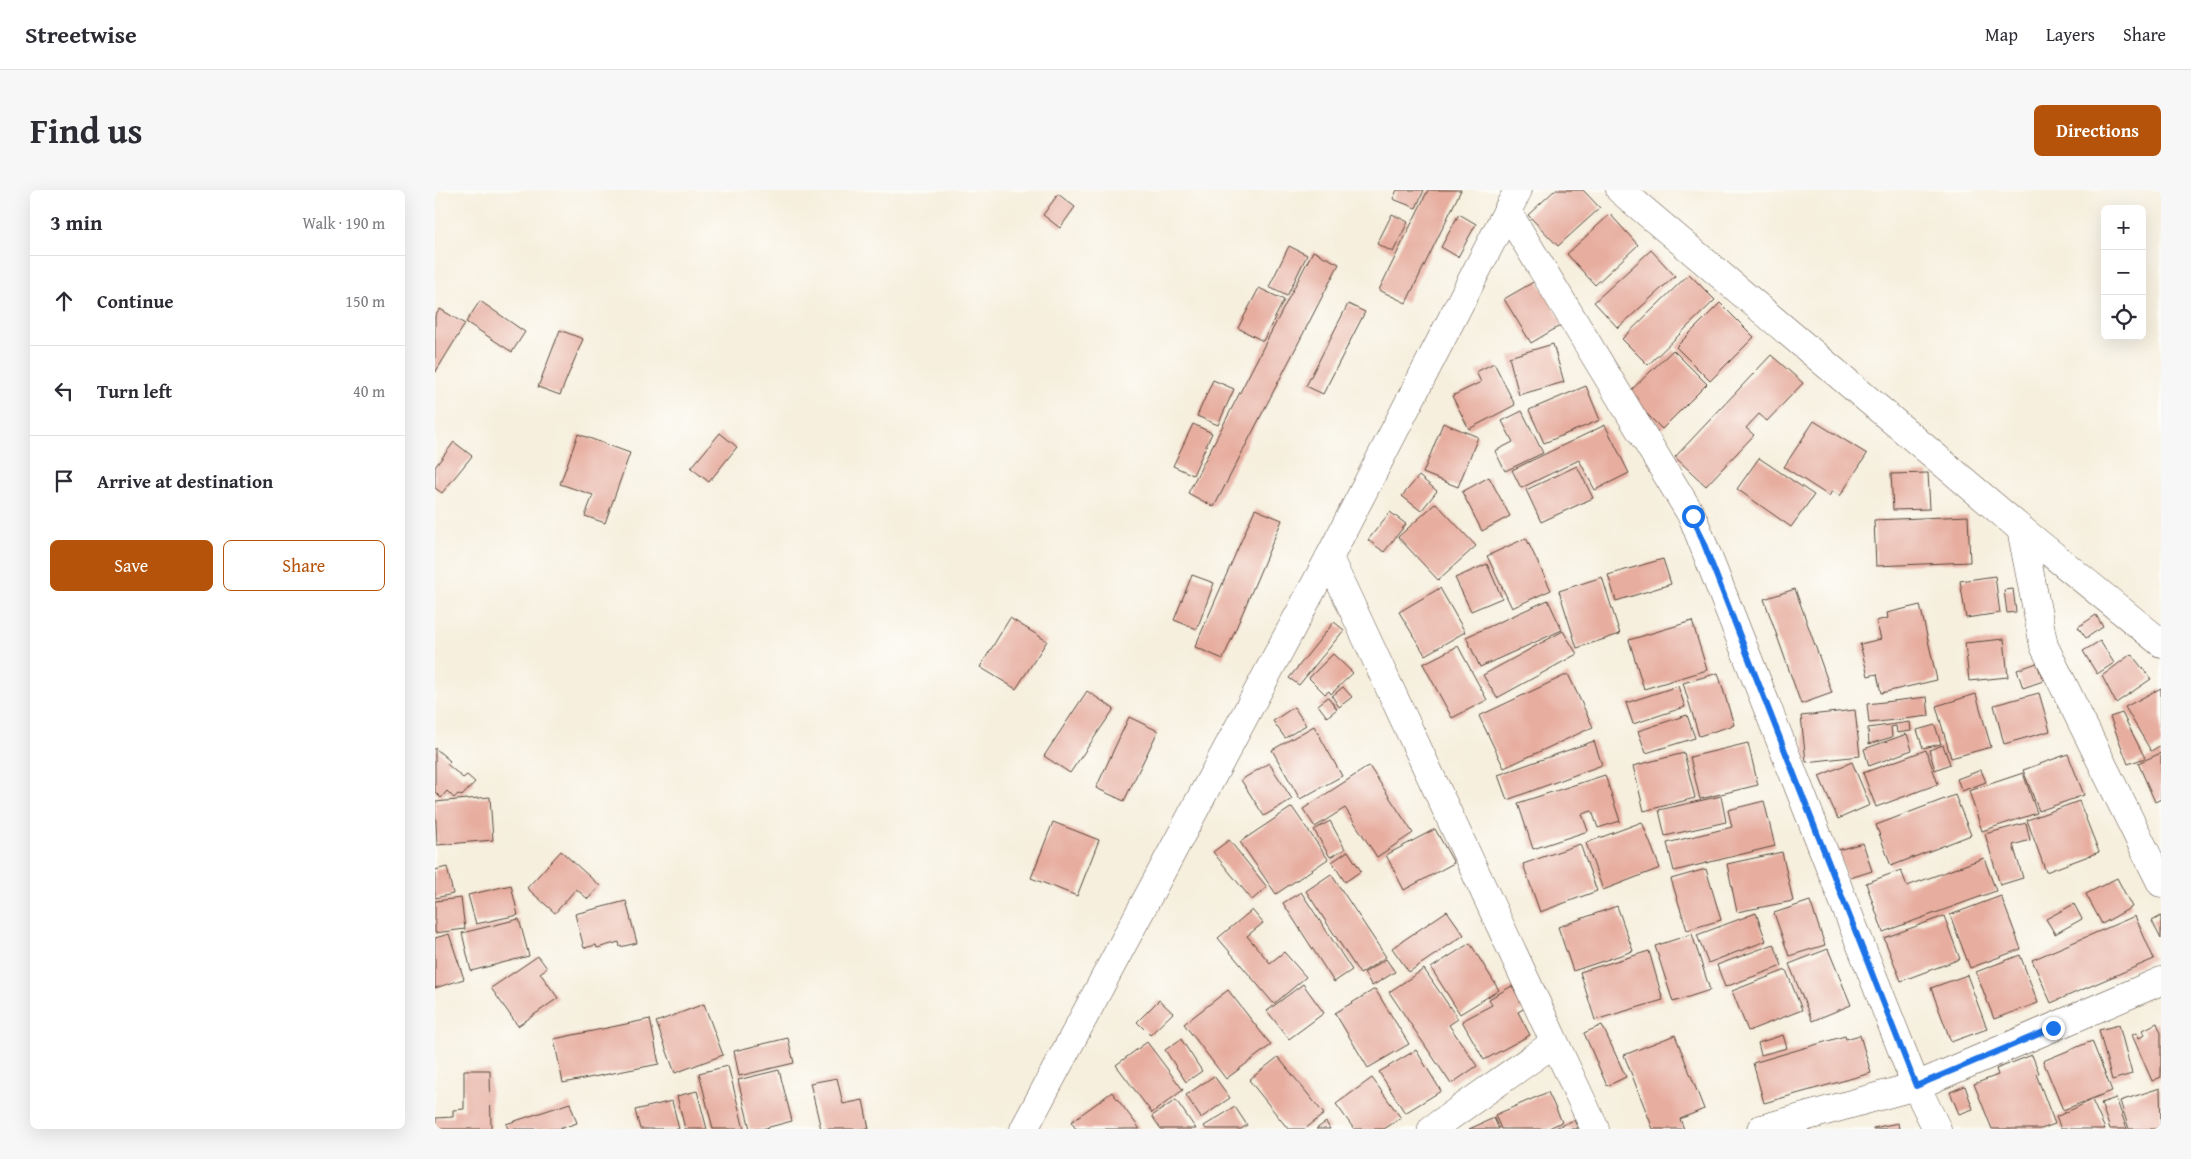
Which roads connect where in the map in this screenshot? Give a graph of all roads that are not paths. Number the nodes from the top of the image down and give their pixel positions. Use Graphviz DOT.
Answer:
graph roads {
  1 [pos="1620,190"];
  2 [pos="1512,200"];
  3 [pos="2021,529"];
  4 [pos="1329,558"];
  5 [pos="2161,643"];
  6 [pos="2161,883"];
  7 [pos="2161,981"];
  8 [pos="1554,1043"];
  9 [pos="1916,1086"];
  10 [pos="1024,1129"];
  11 [pos="1432,1129"];
  12 [pos="1595,1129"];
  13 [pos="1761,1129"];
  14 [pos="1937,1129"];
  1 -- 3 [label="street"];
  2 -- 4 [label="street"];
  2 -- 9 [label="street"];
  3 -- 5 [label="street"];
  3 -- 6 [label="street"];
  4 -- 8 [label="street"];
  4 -- 10 [label="street"];
  7 -- 9 [label="street"];
  8 -- 11 [label="street"];
  8 -- 12 [label="street"];
  9 -- 13 [label="street"];
  9 -- 14 [label="street"];
}
